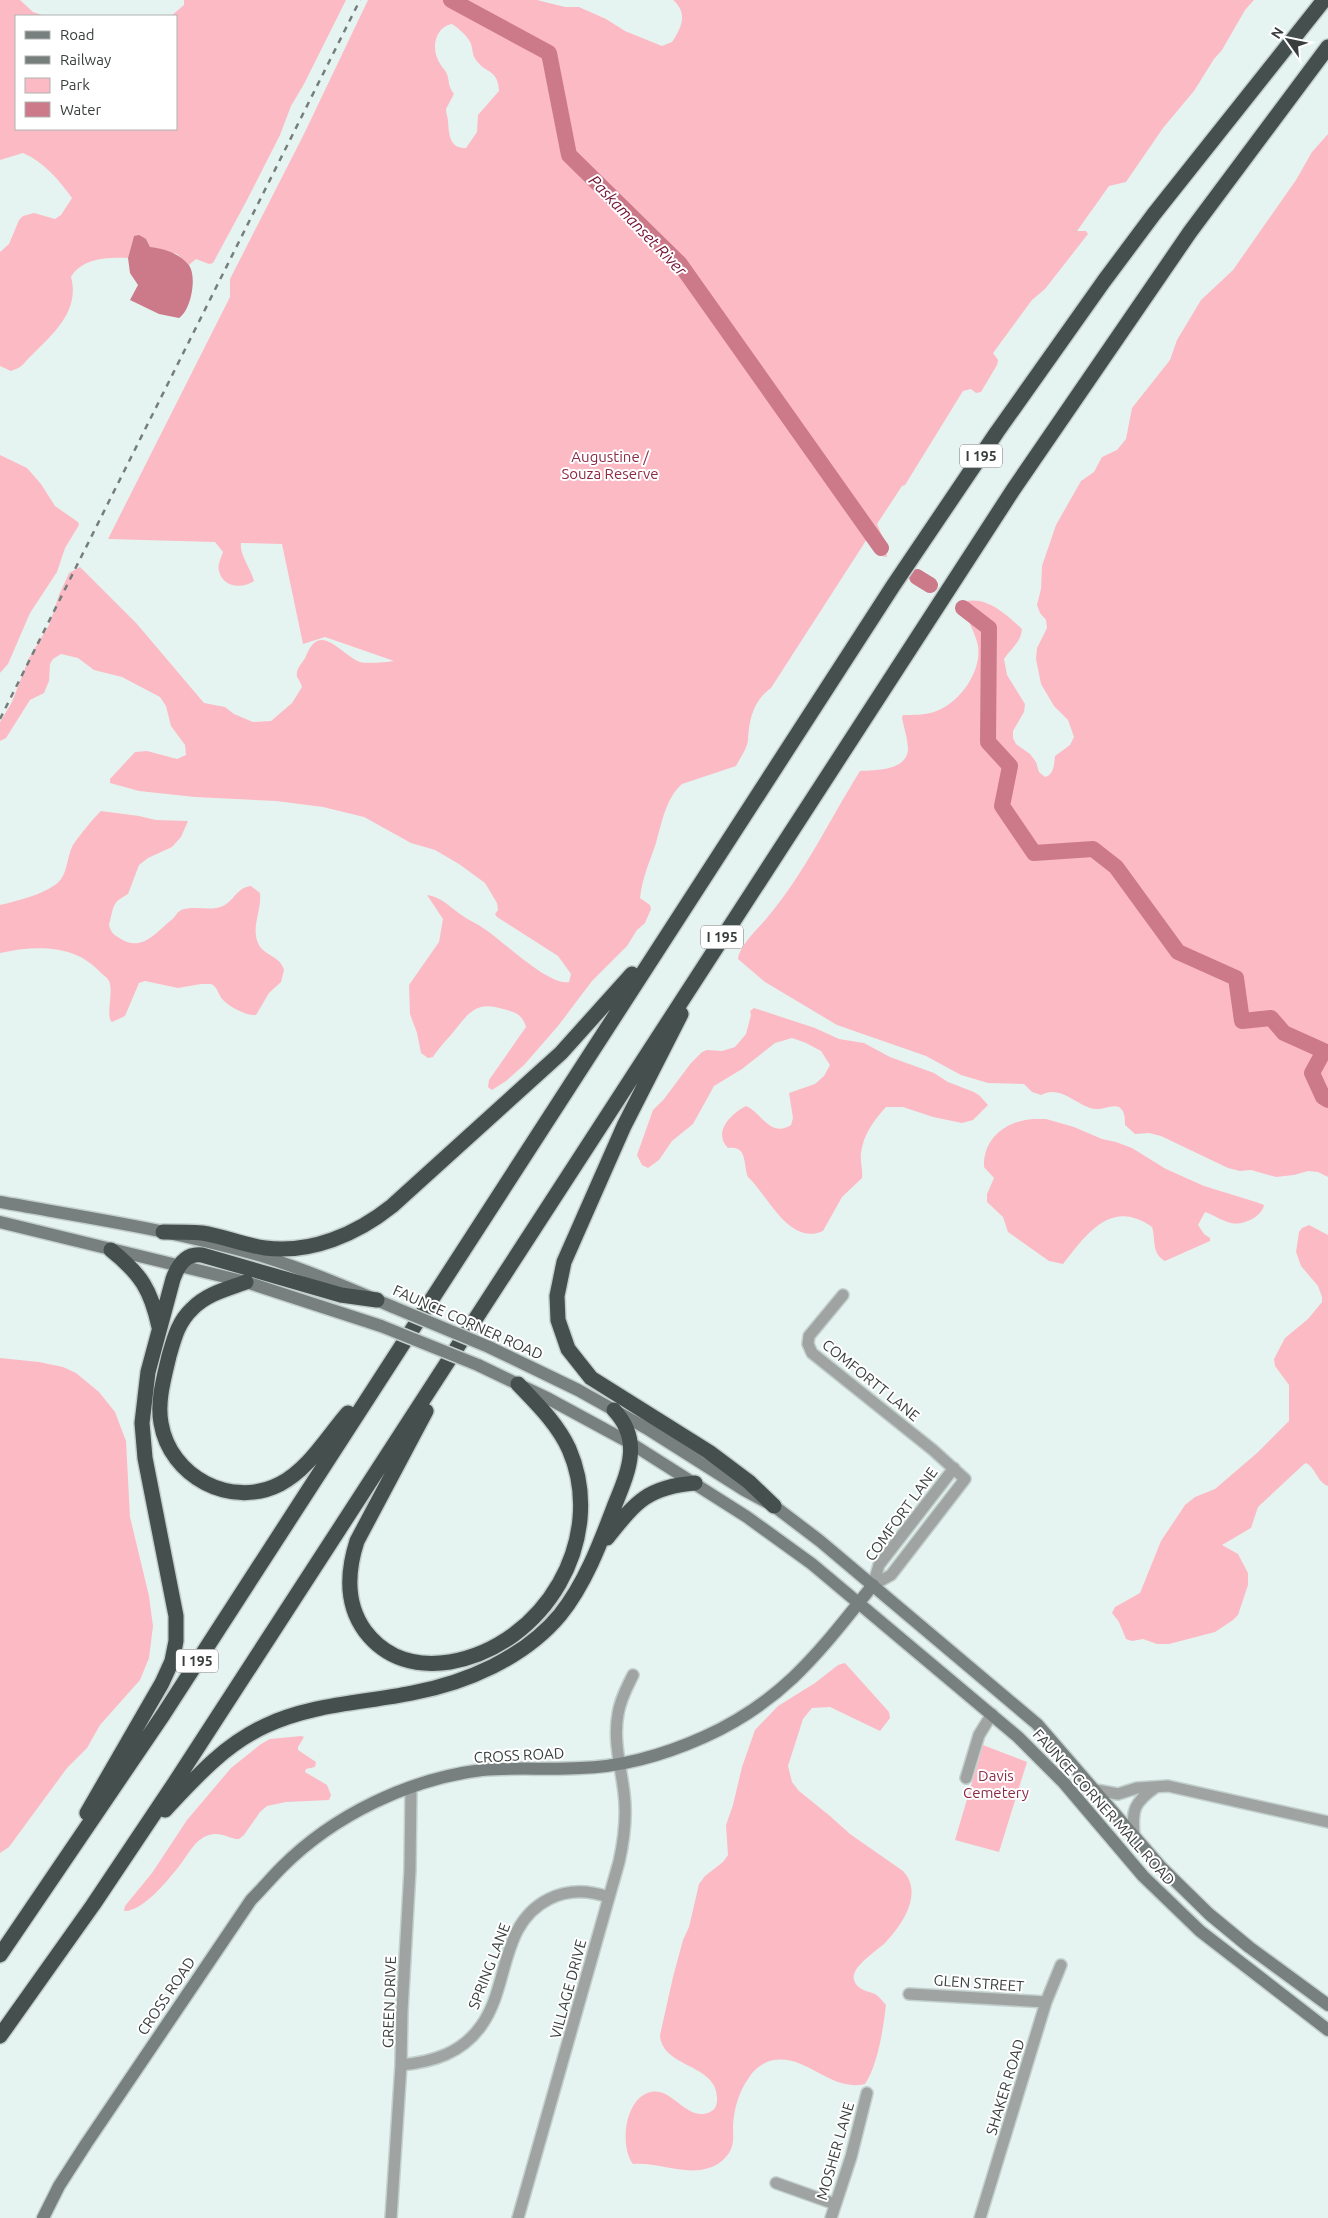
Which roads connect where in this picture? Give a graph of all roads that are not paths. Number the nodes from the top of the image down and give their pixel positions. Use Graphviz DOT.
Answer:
graph roads {
  1 [pos="1324,0"];
  2 [pos="1328,47"];
  3 [pos="668,933"];
  4 [pos="700,971"];
  5 [pos="0,1202"];
  6 [pos="0,1222"];
  7 [pos="164,1232"];
  8 [pos="111,1250"];
  9 [pos="179,1265"];
  10 [pos="246,1282"];
  11 [pos="843,1295"];
  12 [pos="377,1300"];
  13 [pos="159,1328"];
  14 [pos="389,1364"];
  15 [pos="445,1367"];
  16 [pos="518,1384"];
  17 [pos="614,1410"];
  18 [pos="632,1444"];
  19 [pos="954,1468"];
  20 [pos="965,1478"];
  21 [pos="695,1483"];
  22 [pos="774,1506"];
  23 [pos="595,1553"];
  24 [pos="873,1585"];
  25 [pos="859,1602"];
  26 [pos="633,1675"];
  27 [pos="992,1714"];
  28 [pos="619,1764"];
  29 [pos="966,1778"];
  30 [pos="1157,1786"];
  31 [pos="412,1787"];
  32 [pos="1096,1790"];
  33 [pos="1328,1822"];
  34 [pos="1134,1836"];
  35 [pos="136,1840"];
  36 [pos="57,1873"];
  37 [pos="608,1897"];
  38 [pos="0,1955"];
  39 [pos="1060,1965"];
  40 [pos="909,1994"];
  41 [pos="1046,2002"];
  42 [pos="1328,2006"];
  43 [pos="1328,2030"];
  44 [pos="0,2036"];
  45 [pos="401,2065"];
  46 [pos="867,2093"];
  47 [pos="776,2183"];
  48 [pos="835,2204"];
  49 [pos="43,2218"];
  50 [pos="391,2218"];
  51 [pos="518,2218"];
  52 [pos="831,2218"];
  53 [pos="980,2218"];
  1 -- 3 [label="highway, I 195"];
  2 -- 4 [label="highway, I 195"];
  3 -- 7 [label="highway"];
  3 -- 14 [label="highway, I 195"];
  4 -- 15 [label="highway, I 195"];
  4 -- 22 [label="highway"];
  5 -- 7 [label="main road, FAUNCE CORNER ROAD"];
  6 -- 8 [label="main road"];
  7 -- 12 [label="main road, FAUNCE CORNER ROAD"];
  8 -- 9 [label="main road"];
  8 -- 13 [label="highway"];
  9 -- 10 [label="main road"];
  9 -- 12 [label="highway"];
  9 -- 13 [label="highway"];
  10 -- 14 [label="highway"];
  10 -- 16 [label="main road, bridge"];
  11 -- 19 [label="street, COMFORTT LANE"];
  12 -- 17 [label="main road, FAUNCE CORNER ROAD, bridge"];
  13 -- 36 [label="highway"];
  14 -- 36 [label="highway, I 195"];
  15 -- 16 [label="highway"];
  15 -- 35 [label="highway, I 195"];
  16 -- 18 [label="main road"];
  17 -- 18 [label="highway"];
  17 -- 22 [label="main road, FAUNCE CORNER ROAD"];
  18 -- 21 [label="main road"];
  18 -- 23 [label="highway"];
  19 -- 20 [label="street, COMFORTT LANE"];
  19 -- 24 [label="street, COMFORT LANE"];
  20 -- 24 [label="street, COMFORT LANE"];
  21 -- 23 [label="highway"];
  21 -- 25 [label="main road"];
  22 -- 24 [label="main road, FAUNCE CORNER ROAD"];
  23 -- 35 [label="highway"];
  24 -- 25 [label="main road, CROSS ROAD"];
  24 -- 32 [label="main road, FAUNCE CORNER MALL ROAD"];
  25 -- 27 [label="main road, FAUNCE CORNER MALL ROAD"];
  25 -- 28 [label="main road, CROSS ROAD"];
  26 -- 28 [label="street, VILLAGE DRIVE"];
  27 -- 29 [label="street"];
  27 -- 43 [label="main road, FAUNCE CORNER MALL ROAD"];
  28 -- 31 [label="main road, CROSS ROAD"];
  28 -- 37 [label="street, VILLAGE DRIVE"];
  30 -- 32 [label="street"];
  30 -- 33 [label="street"];
  30 -- 34 [label="street"];
  31 -- 45 [label="street, GREEN DRIVE"];
  31 -- 49 [label="main road, CROSS ROAD"];
  32 -- 34 [label="main road, FAUNCE CORNER MALL ROAD"];
  34 -- 42 [label="main road, FAUNCE CORNER MALL ROAD"];
  35 -- 44 [label="highway, I 195"];
  36 -- 38 [label="highway, I 195"];
  37 -- 45 [label="street, SPRING LANE"];
  37 -- 51 [label="street, VILLAGE DRIVE"];
  39 -- 41 [label="street, SHAKER ROAD"];
  40 -- 41 [label="street, GLEN STREET"];
  41 -- 53 [label="street, SHAKER ROAD"];
  45 -- 50 [label="street, GREEN DRIVE"];
  46 -- 48 [label="street, MOSHER LANE"];
  47 -- 48 [label="street"];
  48 -- 52 [label="street, MOSHER LANE"];
}
